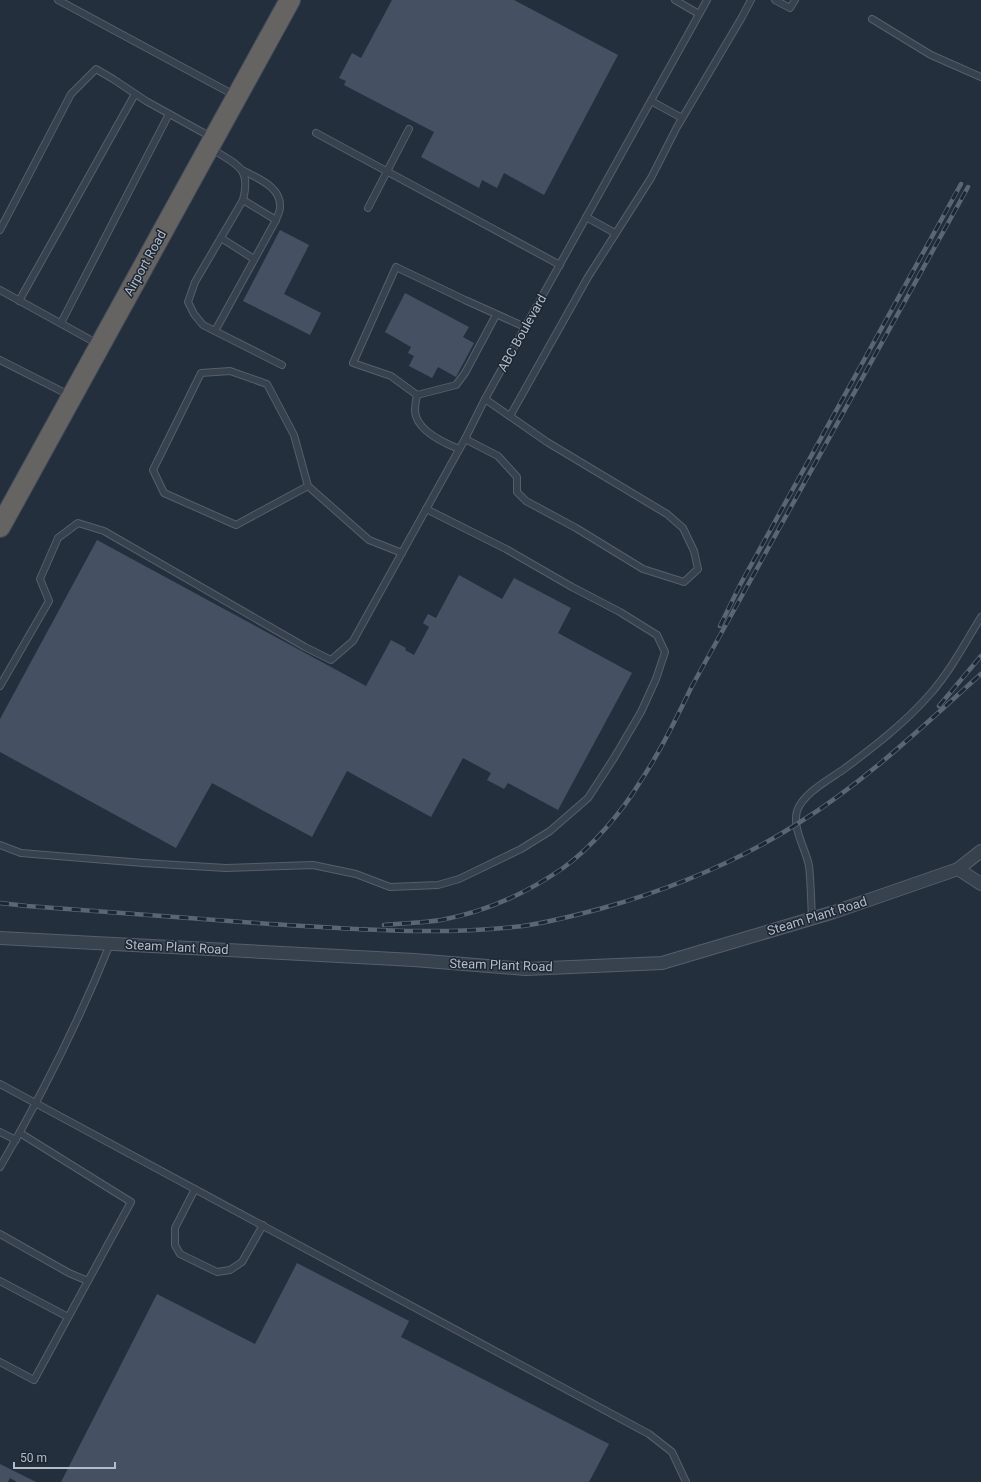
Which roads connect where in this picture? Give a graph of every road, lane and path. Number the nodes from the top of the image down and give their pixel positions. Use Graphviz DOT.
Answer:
graph roads {
  1 [pos="58,0"];
  2 [pos="290,0"];
  3 [pos="675,0"];
  4 [pos="707,0"];
  5 [pos="750,0"];
  6 [pos="775,0"];
  7 [pos="795,0"];
  8 [pos="699,14"];
  9 [pos="872,19"];
  10 [pos="981,77"];
  11 [pos="136,94"];
  12 [pos="237,96"];
  13 [pos="650,101"];
  14 [pos="169,114"];
  15 [pos="682,118"];
  16 [pos="409,129"];
  17 [pos="316,132"];
  18 [pos="212,143"];
  19 [pos="242,170"];
  20 [pos="387,171"];
  21 [pos="243,200"];
  22 [pos="368,208"];
  23 [pos="586,217"];
  24 [pos="276,220"];
  25 [pos="0,230"];
  26 [pos="615,234"];
  27 [pos="221,238"];
  28 [pos="254,259"];
  29 [pos="560,265"];
  30 [pos="0,290"];
  31 [pos="19,301"];
  32 [pos="496,314"];
  33 [pos="61,324"];
  34 [pos="525,327"];
  35 [pos="214,331"];
  36 [pos="100,345"];
  37 [pos="0,360"];
  38 [pos="282,365"];
  39 [pos="417,395"];
  40 [pos="72,396"];
  41 [pos="485,399"];
  42 [pos="510,416"];
  43 [pos="465,439"];
  44 [pos="459,449"];
  45 [pos="308,486"];
  46 [pos="426,509"];
  47 [pos="0,527"];
  48 [pos="402,553"];
  49 [pos="981,617"];
  50 [pos="0,686"];
  51 [pos="0,845"];
  52 [pos="981,851"];
  53 [pos="958,869"];
  54 [pos="981,884"];
  55 [pos="812,918"];
  56 [pos="0,938"];
  57 [pos="110,944"];
  58 [pos="0,1084"];
  59 [pos="36,1103"];
  60 [pos="0,1132"];
  61 [pos="20,1133"];
  62 [pos="16,1140"];
  63 [pos="0,1167"];
  64 [pos="195,1189"];
  65 [pos="263,1225"];
  66 [pos="0,1234"];
  67 [pos="0,1281"];
  68 [pos="88,1281"];
  69 [pos="68,1317"];
  70 [pos="0,1362"];
  71 [pos="686,1482"];
  1 -- 12 [label="lane"];
  2 -- 12 [label="highway, Airport Road"];
  3 -- 8 [label="lane"];
  4 -- 8 [label="lane, ABC Boulevard"];
  5 -- 15 [label="lane"];
  6 -- 7 [label="lane"];
  8 -- 13 [label="lane, ABC Boulevard"];
  9 -- 10 [label="lane"];
  11 -- 14 [label="lane"];
  11 -- 25 [label="lane"];
  11 -- 31 [label="lane"];
  12 -- 18 [label="highway, Airport Road"];
  13 -- 15 [label="lane"];
  13 -- 23 [label="lane, ABC Boulevard"];
  14 -- 18 [label="lane"];
  14 -- 33 [label="lane"];
  15 -- 26 [label="lane"];
  16 -- 20 [label="lane"];
  17 -- 20 [label="lane"];
  18 -- 19 [label="lane"];
  18 -- 36 [label="highway, Airport Road"];
  19 -- 21 [label="lane"];
  19 -- 24 [label="lane"];
  20 -- 22 [label="lane"];
  20 -- 29 [label="lane"];
  21 -- 24 [label="lane"];
  21 -- 27 [label="lane"];
  23 -- 26 [label="lane"];
  23 -- 29 [label="lane, ABC Boulevard"];
  24 -- 28 [label="lane"];
  26 -- 42 [label="lane"];
  27 -- 28 [label="lane"];
  27 -- 35 [label="lane"];
  28 -- 35 [label="lane"];
  29 -- 34 [label="lane, ABC Boulevard"];
  30 -- 31 [label="lane"];
  31 -- 33 [label="lane"];
  32 -- 34 [label="lane"];
  32 -- 39 [label="lane"];
  32 -- 39 [label="lane"];
  33 -- 36 [label="lane"];
  34 -- 41 [label="lane, ABC Boulevard"];
  35 -- 38 [label="lane"];
  36 -- 40 [label="highway, Airport Road"];
  37 -- 40 [label="lane"];
  39 -- 44 [label="lane"];
  40 -- 47 [label="highway, Airport Road"];
  41 -- 42 [label="lane"];
  41 -- 43 [label="lane, ABC Boulevard"];
  42 -- 43 [label="lane"];
  43 -- 44 [label="lane, ABC Boulevard"];
  44 -- 46 [label="lane, ABC Boulevard"];
  45 -- 45 [label="lane"];
  45 -- 48 [label="lane"];
  46 -- 48 [label="lane, ABC Boulevard"];
  46 -- 51 [label="lane"];
  48 -- 50 [label="lane, ABC Boulevard"];
  49 -- 55 [label="lane"];
  52 -- 53 [label="street, Steam Plant Road"];
  53 -- 54 [label="street"];
  53 -- 55 [label="street, Steam Plant Road"];
  55 -- 57 [label="street, Steam Plant Road"];
  56 -- 57 [label="street, Steam Plant Road"];
  57 -- 59 [label="lane"];
  58 -- 59 [label="lane"];
  59 -- 61 [label="lane"];
  59 -- 64 [label="lane"];
  60 -- 62 [label="lane"];
  61 -- 62 [label="lane"];
  61 -- 68 [label="lane"];
  62 -- 63 [label="lane"];
  64 -- 65 [label="lane"];
  64 -- 65 [label="lane"];
  65 -- 71 [label="lane"];
  66 -- 68 [label="lane"];
  67 -- 69 [label="lane"];
  68 -- 69 [label="lane"];
  69 -- 70 [label="lane"];
}
